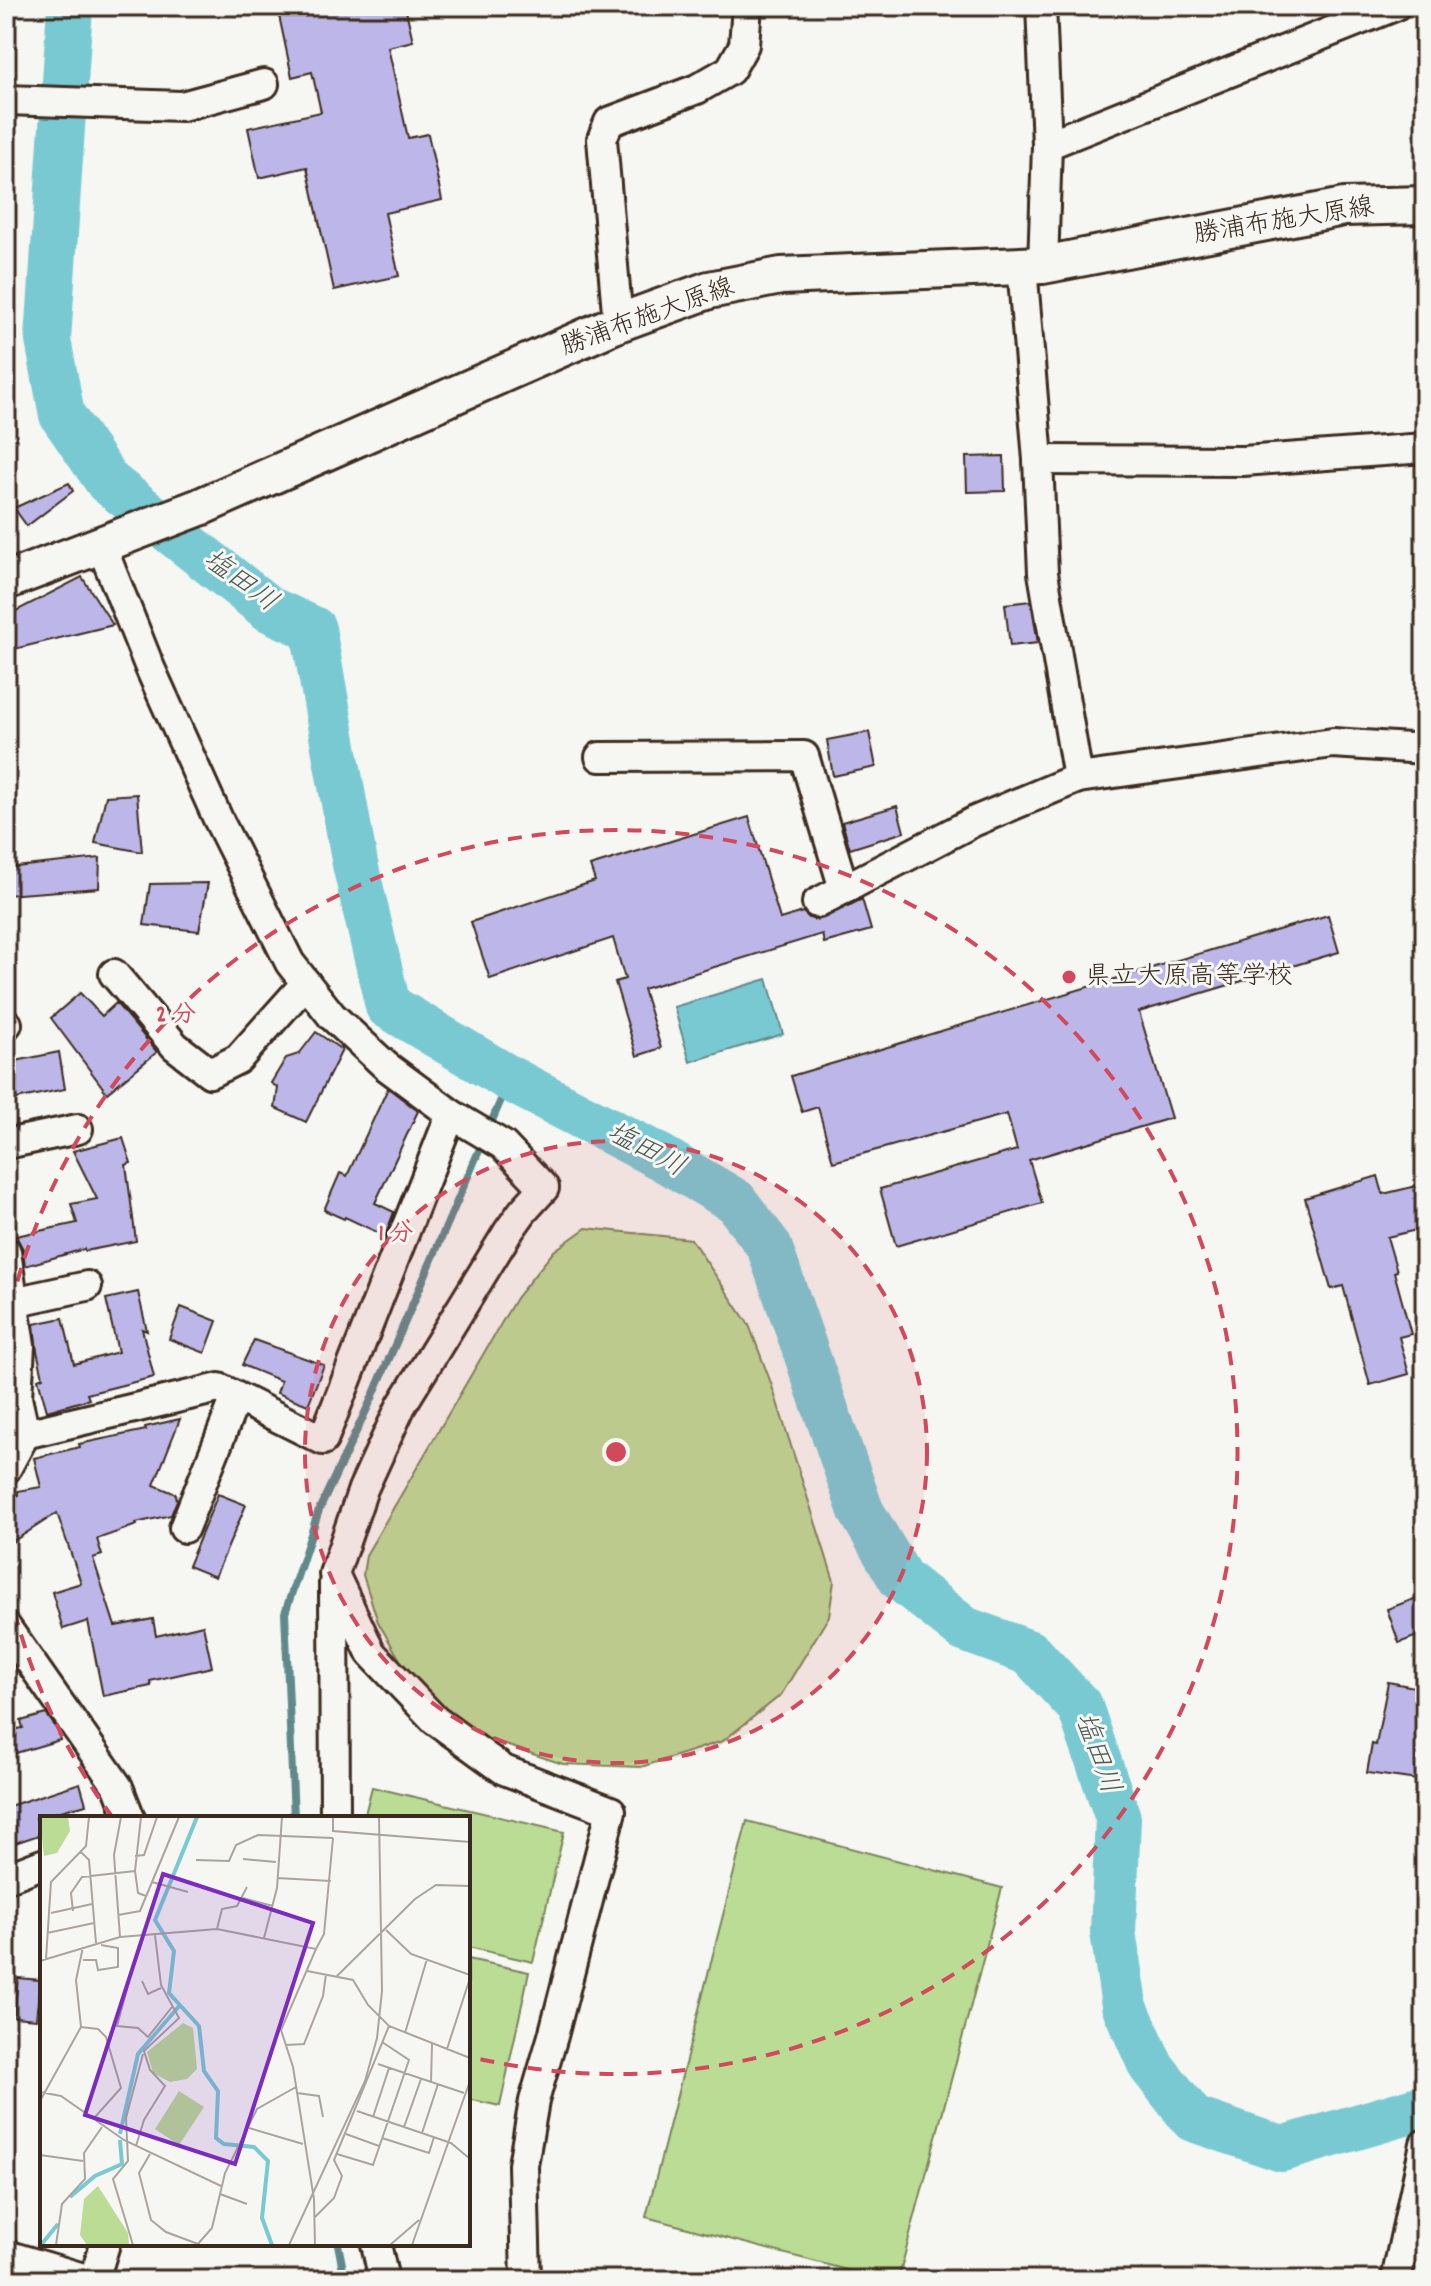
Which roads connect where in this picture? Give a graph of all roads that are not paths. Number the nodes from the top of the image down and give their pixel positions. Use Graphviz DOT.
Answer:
graph roads {
  1 [pos="747,6"];
  2 [pos="1041,6"];
  3 [pos="1395,6"];
  4 [pos="264,84"];
  5 [pos="6,100"];
  6 [pos="1047,145"];
  7 [pos="1425,205"];
  8 [pos="1033,265"];
  9 [pos="618,323"];
  10 [pos="1425,448"];
  11 [pos="1038,460"];
  12 [pos="110,542"];
  13 [pos="6,581"];
  14 [pos="1425,749"];
  15 [pos="600,757"];
  16 [pos="1078,778"];
  17 [pos="844,889"];
  18 [pos="817,903"];
  19 [pos="114,974"];
  20 [pos="306,983"];
  21 [pos="474,1128"];
  22 [pos="78,1129"];
  23 [pos="6,1144"];
  24 [pos="6,1252"];
  25 [pos="87,1286"];
  26 [pos="13,1302"];
  27 [pos="236,1397"];
  28 [pos="25,1434"];
  29 [pos="6,1469"];
  30 [pos="184,1528"];
  31 [pos="334,1574"];
  32 [pos="6,1627"];
  33 [pos="129,1816"];
  34 [pos="335,1816"];
  35 [pos="40,1865"];
  36 [pos="6,1878"];
  37 [pos="1425,2144"];
  38 [pos="104,2246"];
  39 [pos="376,2246"];
  40 [pos="6,2255"];
  41 [pos="92,2280"];
  42 [pos="384,2280"];
  43 [pos="526,2280"];
  44 [pos="1396,2280"];
  1 -- 9 [label="street"];
  2 -- 6 [label="street"];
  3 -- 6 [label="street"];
  4 -- 5 [label="street"];
  6 -- 8 [label="street"];
  7 -- 8 [label="main road, 勝浦布施大原線"];
  8 -- 9 [label="main road, 勝浦布施大原線"];
  8 -- 11 [label="street"];
  9 -- 12 [label="main road, 勝浦布施大原線"];
  10 -- 11 [label="street"];
  11 -- 16 [label="street"];
  12 -- 13 [label="main road, 勝浦布施大原線"];
  12 -- 20 [label="street"];
  14 -- 16 [label="street"];
  15 -- 17 [label="street"];
  16 -- 17 [label="street"];
  17 -- 18 [label="street"];
  19 -- 20 [label="street"];
  20 -- 21 [label="street"];
  21 -- 27 [label="street"];
  21 -- 31 [label="street"];
  22 -- 23 [label="street"];
  24 -- 26 [label="street"];
  25 -- 26 [label="street"];
  26 -- 28 [label="street"];
  27 -- 28 [label="street"];
  27 -- 30 [label="street"];
  28 -- 29 [label="street"];
  31 -- 34 [label="street"];
  31 -- 43 [label="street"];
  32 -- 33 [label="street"];
  35 -- 36 [label="street"];
  37 -- 44 [label="street"];
  38 -- 41 [label="street"];
  39 -- 42 [label="street"];
  40 -- 41 [label="street"];
}
